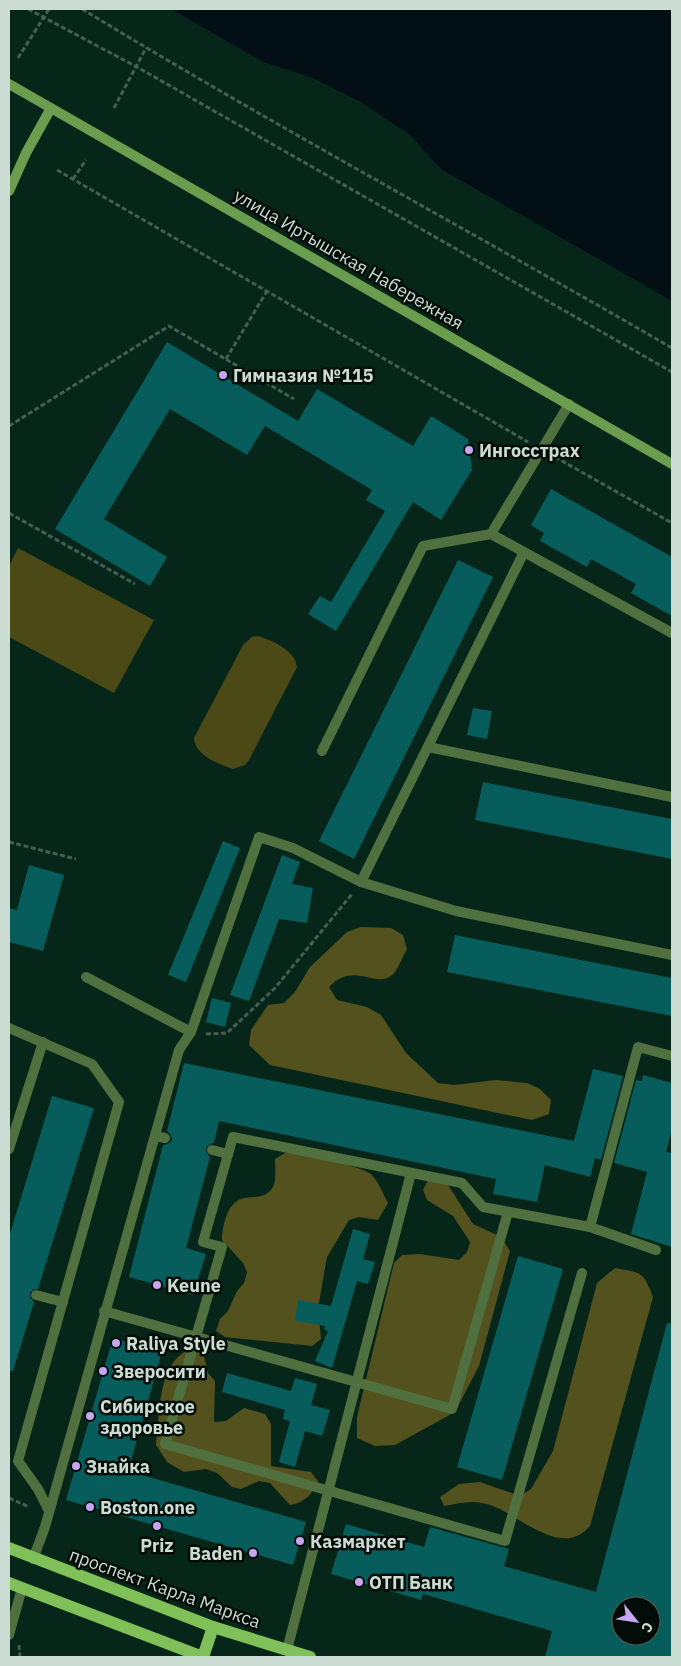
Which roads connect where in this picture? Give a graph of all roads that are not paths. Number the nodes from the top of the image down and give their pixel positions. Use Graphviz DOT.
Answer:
graph roads {
  1 [pos="9,84"];
  2 [pos="51,108"];
  3 [pos="9,191"];
  4 [pos="569,404"];
  5 [pos="672,464"];
  6 [pos="491,534"];
  7 [pos="524,552"];
  8 [pos="672,633"];
  9 [pos="428,747"];
  10 [pos="322,750"];
  11 [pos="672,797"];
  12 [pos="361,882"];
  13 [pos="672,955"];
  14 [pos="86,977"];
  15 [pos="9,1028"];
  16 [pos="191,1032"];
  17 [pos="43,1042"];
  18 [pos="672,1056"];
  19 [pos="9,1149"];
  20 [pos="212,1150"];
  21 [pos="228,1154"];
  22 [pos="411,1173"];
  23 [pos="508,1212"];
  24 [pos="590,1228"];
  25 [pos="656,1250"];
  26 [pos="582,1273"];
  27 [pos="36,1295"];
  28 [pos="63,1302"];
  29 [pos="104,1311"];
  30 [pos="196,1336"];
  31 [pos="356,1381"];
  32 [pos="328,1490"];
  33 [pos="49,1511"];
  34 [pos="9,1548"];
  35 [pos="33,1559"];
  36 [pos="9,1583"];
  37 [pos="22,1588"];
  38 [pos="213,1627"];
  39 [pos="9,1635"];
  40 [pos="285,1654"];
  41 [pos="203,1657"];
  42 [pos="310,1657"];
  1 -- 2 [label="main road, улица Иртышская Набережная"];
  2 -- 3 [label="main road"];
  2 -- 4 [label="main road, улица Иртышская Набережная"];
  4 -- 5 [label="main road, улица Иртышская Набережная"];
  4 -- 6 [label="lane"];
  6 -- 7 [label="lane"];
  6 -- 10 [label="lane"];
  7 -- 8 [label="lane"];
  7 -- 9 [label="lane"];
  9 -- 11 [label="lane"];
  9 -- 12 [label="lane"];
  12 -- 13 [label="lane"];
  12 -- 16 [label="lane"];
  14 -- 16 [label="lane"];
  15 -- 17 [label="lane"];
  16 -- 29 [label="lane"];
  17 -- 19 [label="lane"];
  17 -- 28 [label="lane"];
  18 -- 24 [label="lane"];
  20 -- 21 [label="lane"];
  21 -- 22 [label="lane"];
  21 -- 30 [label="lane"];
  22 -- 23 [label="lane"];
  22 -- 31 [label="lane"];
  23 -- 24 [label="lane"];
  23 -- 31 [label="lane"];
  24 -- 25 [label="lane"];
  26 -- 32 [label="lane"];
  27 -- 28 [label="lane"];
  28 -- 33 [label="lane"];
  29 -- 30 [label="lane"];
  29 -- 33 [label="lane"];
  30 -- 31 [label="lane"];
  30 -- 32 [label="lane"];
  31 -- 32 [label="lane"];
  32 -- 40 [label="lane"];
  33 -- 35 [label="lane"];
  34 -- 35 [label="main road, проспект Карла Маркса"];
  35 -- 38 [label="main road, проспект Карла Маркса"];
  36 -- 37 [label="main road"];
  37 -- 39 [label="lane"];
  37 -- 41 [label="main road"];
  38 -- 40 [label="main road, проспект Карла Маркса"];
  38 -- 41 [label="main road"];
  40 -- 42 [label="main road, проспект Карла Маркса"];
}
